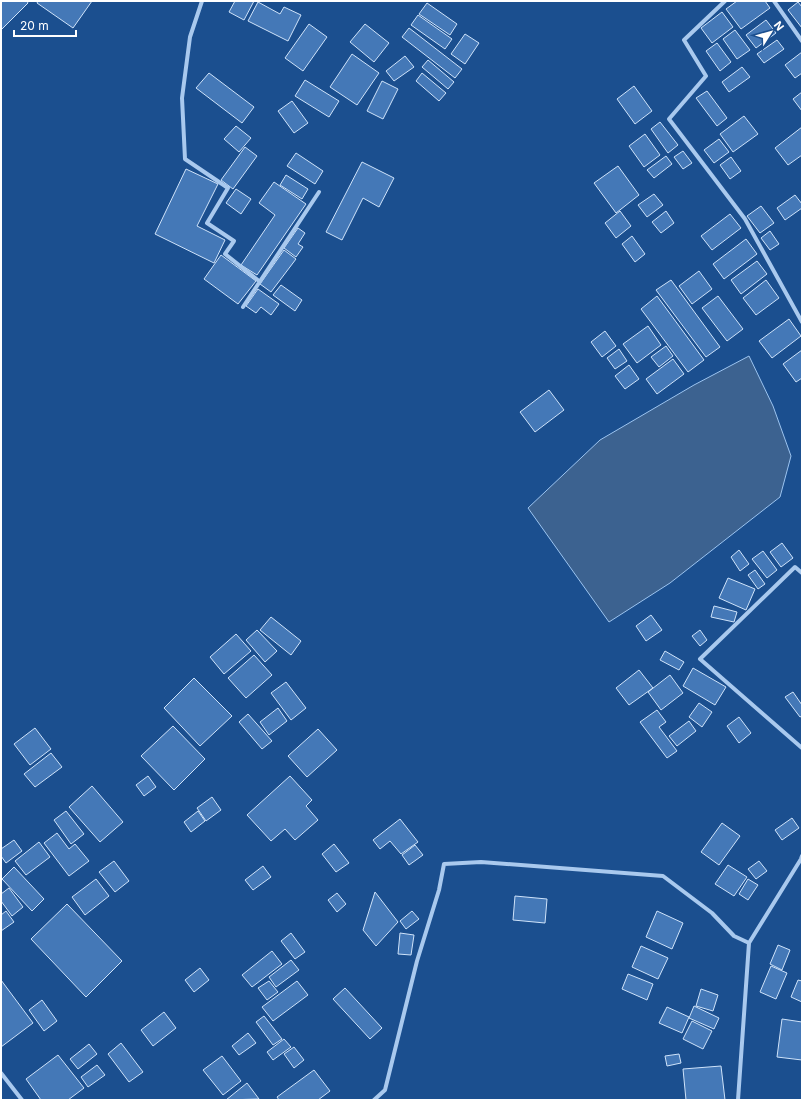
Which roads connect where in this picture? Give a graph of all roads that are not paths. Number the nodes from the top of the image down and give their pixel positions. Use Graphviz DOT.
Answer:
graph roads {
  1 [pos="202,1"];
  2 [pos="725,1"];
  3 [pos="774,1"];
  4 [pos="802,41"];
  5 [pos="319,192"];
  6 [pos="259,281"];
  7 [pos="243,307"];
  8 [pos="802,322"];
  9 [pos="802,573"];
  10 [pos="802,748"];
  11 [pos="802,856"];
  12 [pos="749,943"];
  13 [pos="1,1073"];
  14 [pos="22,1100"];
  15 [pos="374,1100"];
  16 [pos="738,1100"];
  1 -- 6 [label="street"];
  2 -- 8 [label="street"];
  3 -- 4 [label="street"];
  5 -- 6 [label="street"];
  6 -- 7 [label="street"];
  9 -- 10 [label="street"];
  11 -- 12 [label="street"];
  12 -- 15 [label="street"];
  12 -- 16 [label="street"];
  13 -- 14 [label="street"];
}
